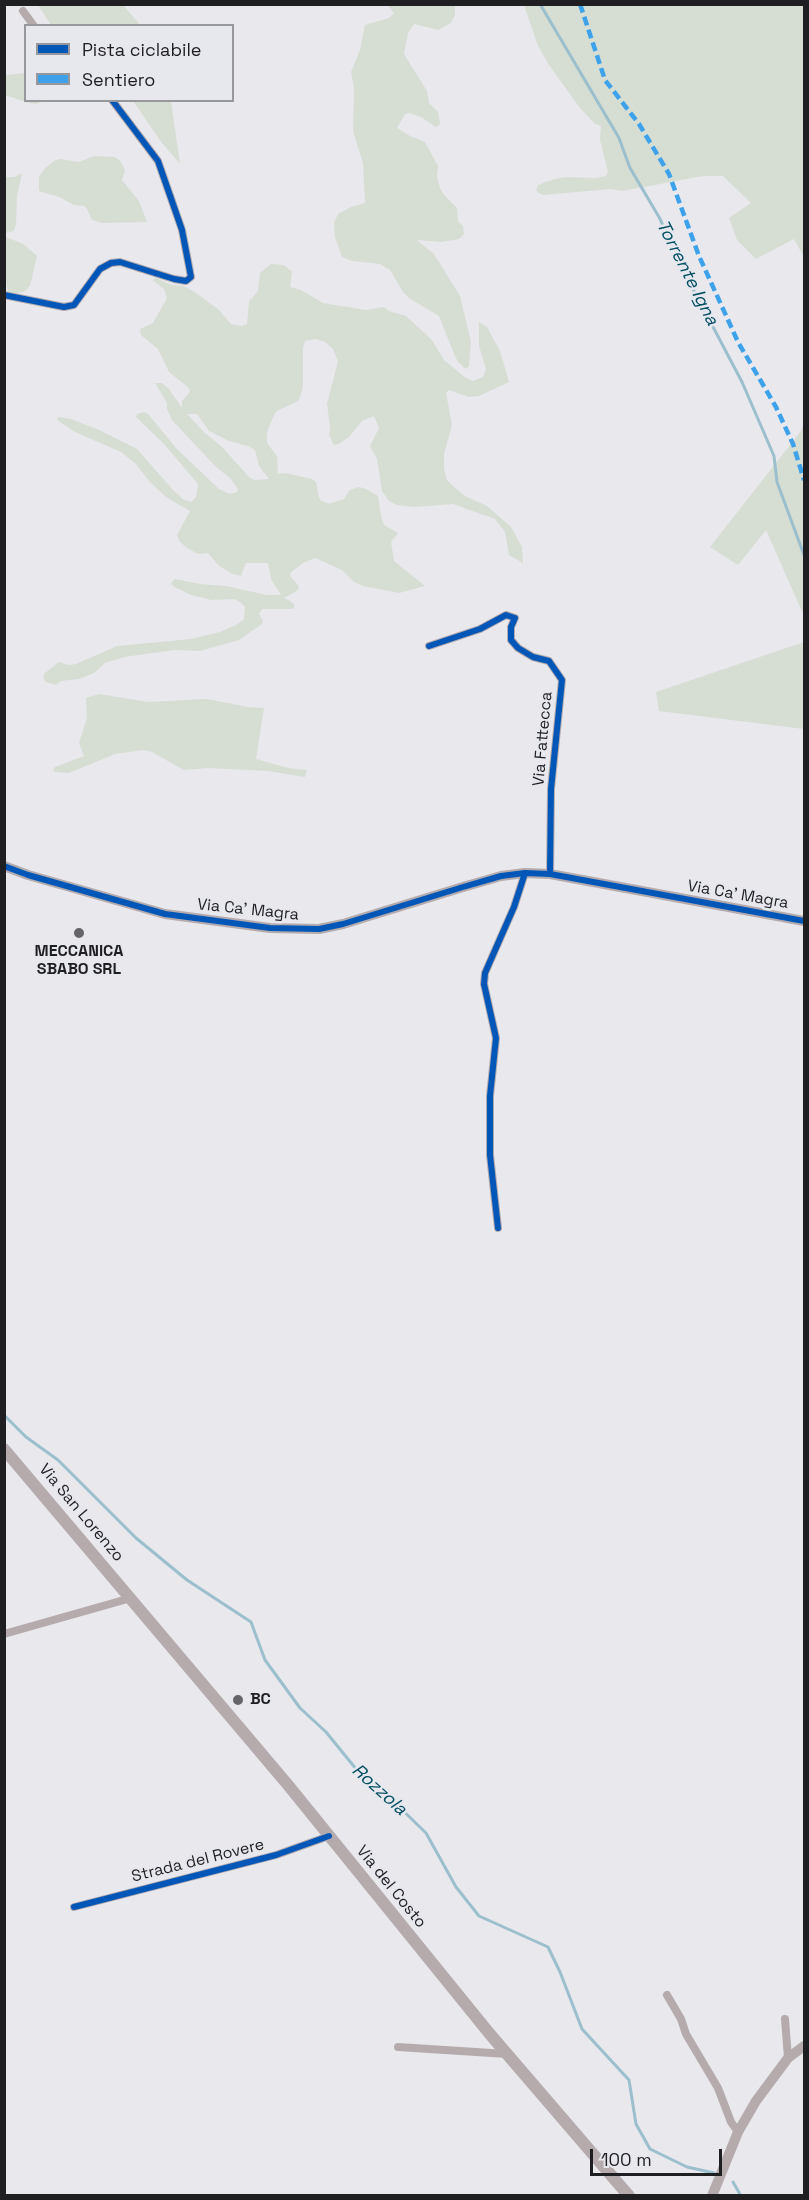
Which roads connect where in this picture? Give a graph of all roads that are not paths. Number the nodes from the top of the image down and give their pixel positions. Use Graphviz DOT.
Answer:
graph roads {
  1 [pos="23,11"];
  2 [pos="33,24"];
  3 [pos="114,102"];
  4 [pos="4,295"];
  5 [pos="429,645"];
  6 [pos="4,866"];
  7 [pos="525,873"];
  8 [pos="550,874"];
  9 [pos="804,921"];
  10 [pos="498,1228"];
  11 [pos="4,1449"];
  12 [pos="131,1598"];
  13 [pos="4,1634"];
  14 [pos="328,1836"];
  15 [pos="74,1907"];
  16 [pos="666,1995"];
  17 [pos="785,2019"];
  18 [pos="804,2046"];
  19 [pos="398,2047"];
  20 [pos="507,2054"];
  21 [pos="788,2058"];
  22 [pos="738,2132"];
  23 [pos="629,2196"];
  24 [pos="712,2196"];
  1 -- 2 [label="street"];
  3 -- 4 [label="street"];
  5 -- 8 [label="street, Via Fattecca"];
  6 -- 7 [label="street, Via Ca' Magra"];
  7 -- 8 [label="street, Via Ca' Magra"];
  7 -- 10 [label="street"];
  8 -- 9 [label="street, Via Ca' Magra"];
  11 -- 12 [label="main road, Via San Lorenzo"];
  12 -- 13 [label="street"];
  12 -- 14 [label="main road, Via del Costo"];
  14 -- 15 [label="street, Strada del Rovere"];
  14 -- 20 [label="main road, Via del Costo"];
  16 -- 22 [label="street"];
  17 -- 21 [label="street"];
  18 -- 21 [label="street"];
  19 -- 20 [label="street"];
  20 -- 23 [label="main road, Via del Costo"];
  21 -- 22 [label="street"];
  22 -- 24 [label="street"];
}
